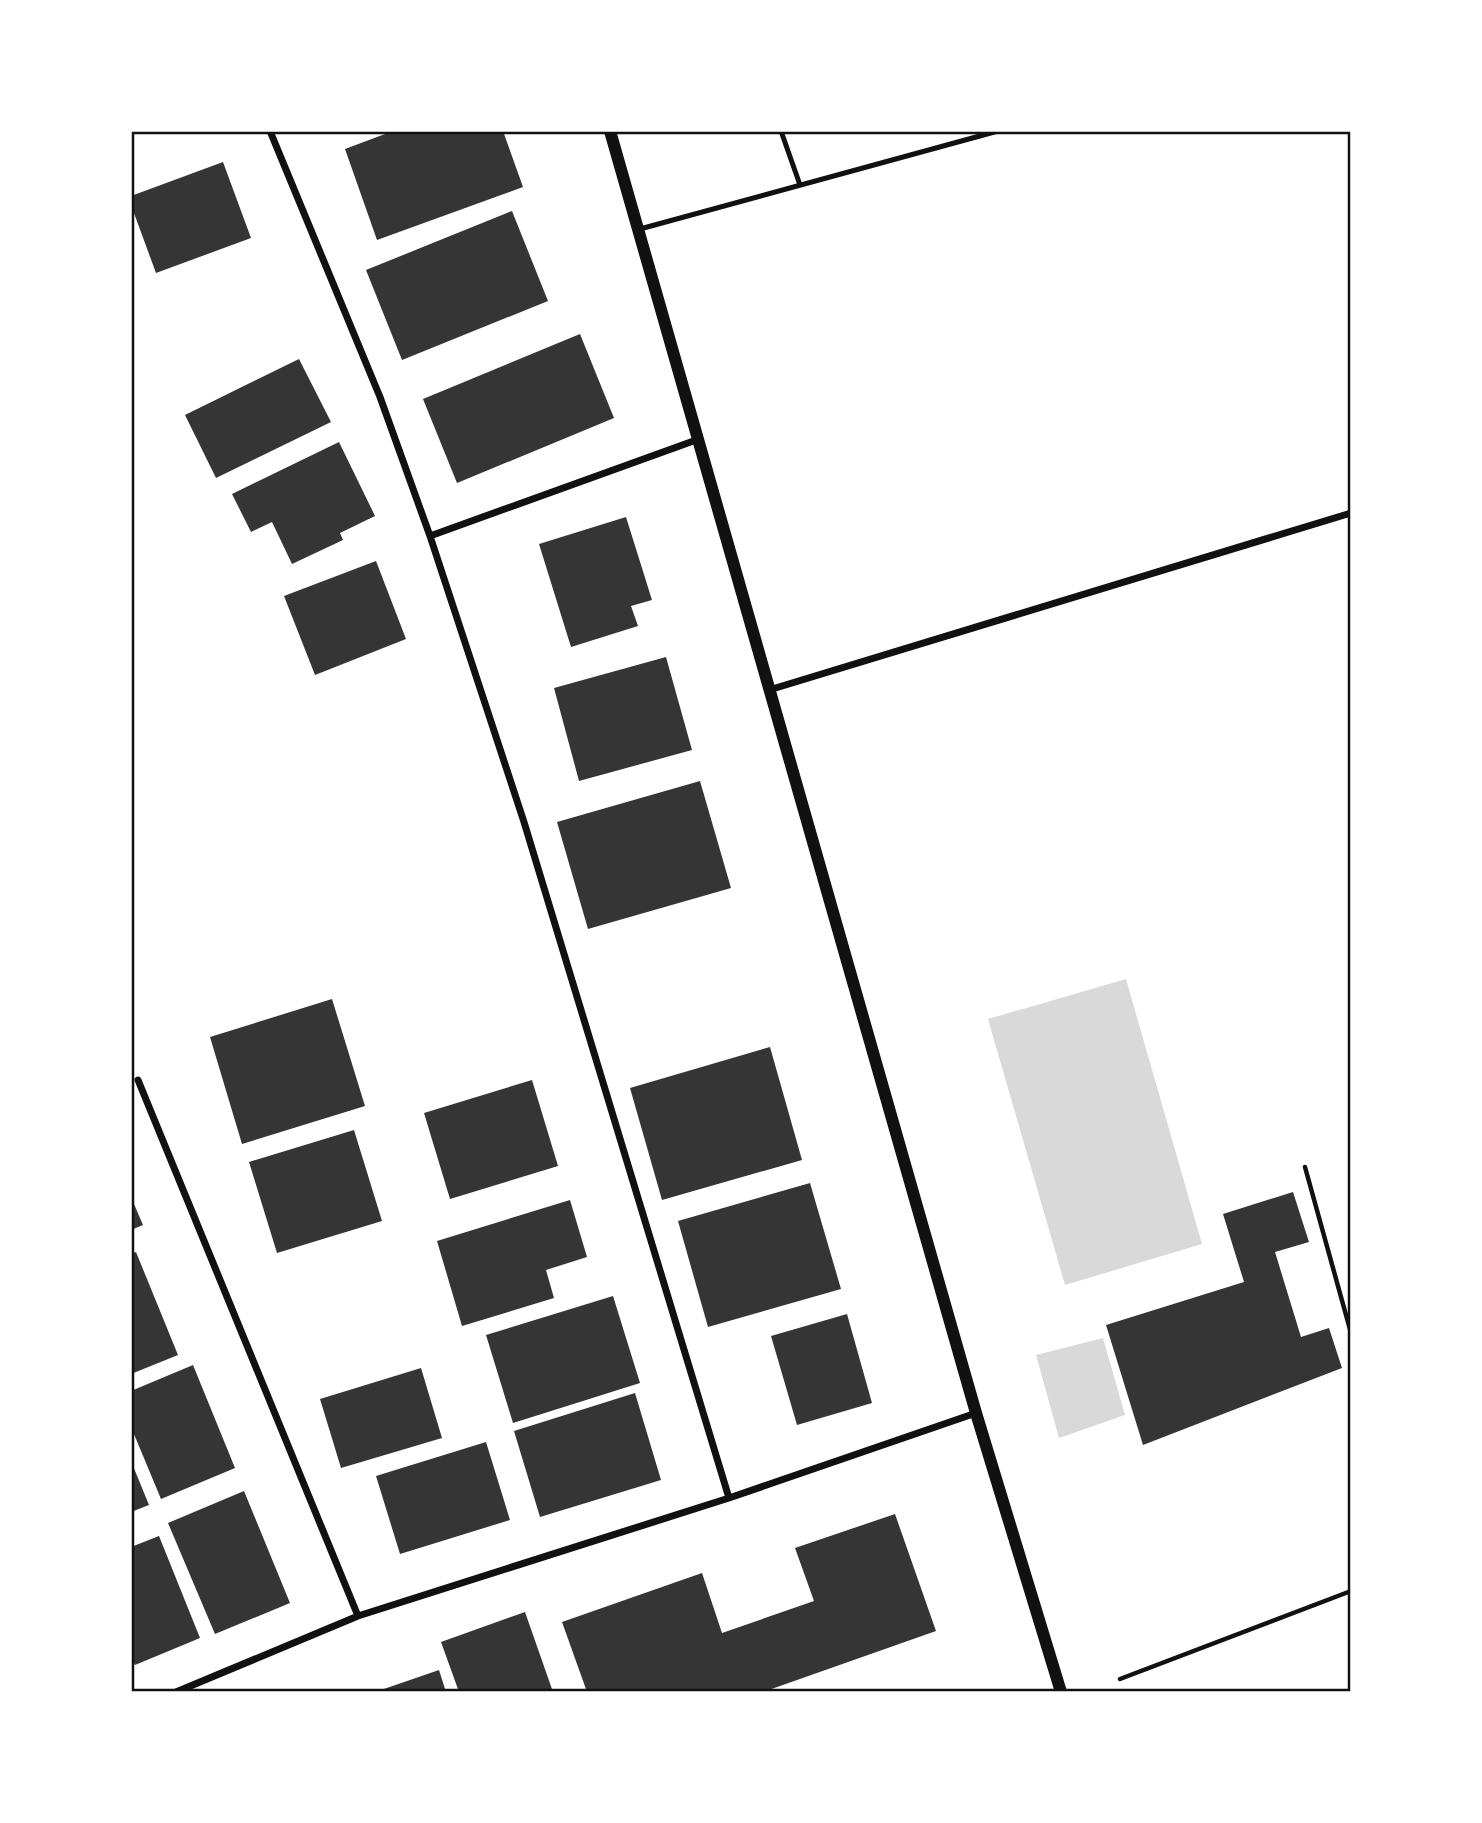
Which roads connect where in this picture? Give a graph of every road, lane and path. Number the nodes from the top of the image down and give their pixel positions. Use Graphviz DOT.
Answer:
graph roads {
  1 [pos="270,131"];
  2 [pos="610,131"];
  3 [pos="781,131"];
  4 [pos="998,131"];
  5 [pos="800,185"];
  6 [pos="639,230"];
  7 [pos="699,439"];
  8 [pos="1351,513"];
  9 [pos="430,536"];
  10 [pos="769,690"];
  11 [pos="138,1080"];
  12 [pos="1305,1167"];
  13 [pos="1351,1333"];
  14 [pos="976,1413"];
  15 [pos="729,1498"];
  16 [pos="1351,1591"];
  17 [pos="358,1616"];
  18 [pos="1120,1679"];
  19 [pos="176,1692"];
  20 [pos="1061,1692"];
  1 -- 9 [label="street"];
  2 -- 6 [label="street"];
  3 -- 5 [label="lane"];
  4 -- 5 [label="lane"];
  5 -- 6 [label="lane"];
  6 -- 7 [label="street"];
  7 -- 9 [label="street"];
  7 -- 10 [label="street"];
  8 -- 10 [label="street"];
  9 -- 15 [label="street"];
  10 -- 14 [label="street"];
  11 -- 17 [label="street"];
  12 -- 13 [label="path"];
  14 -- 15 [label="street"];
  14 -- 20 [label="street"];
  15 -- 17 [label="street"];
  16 -- 18 [label="path"];
  17 -- 19 [label="street"];
}
